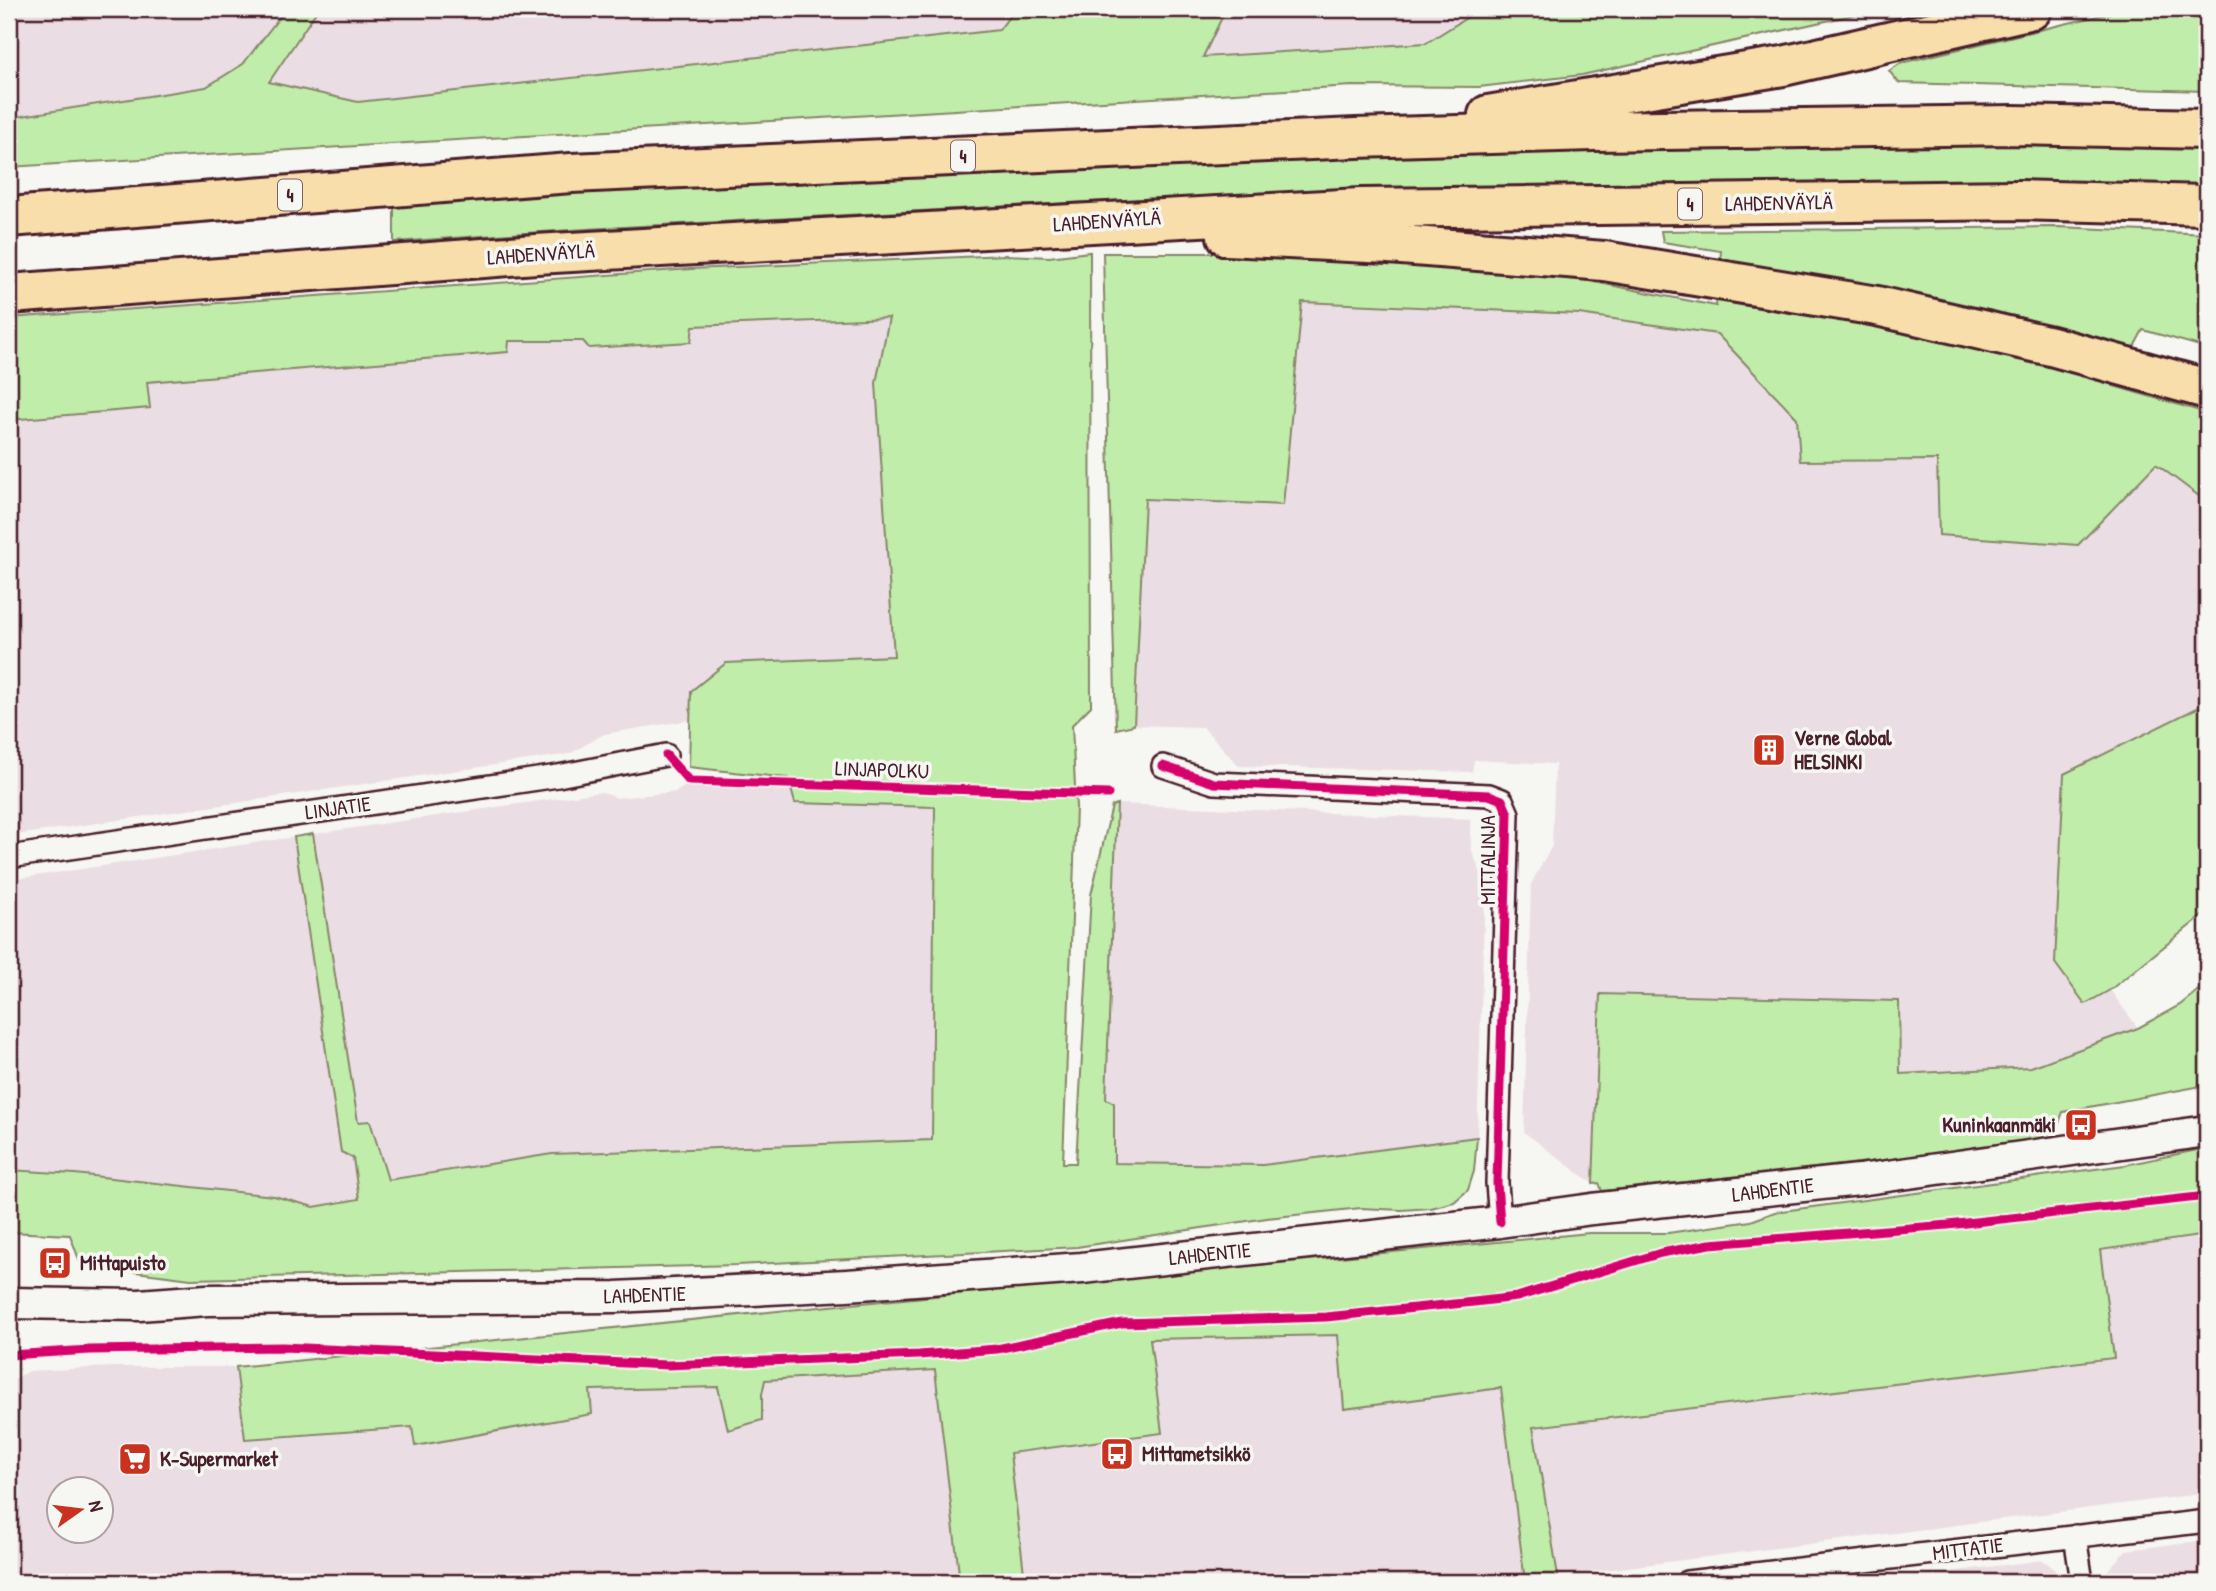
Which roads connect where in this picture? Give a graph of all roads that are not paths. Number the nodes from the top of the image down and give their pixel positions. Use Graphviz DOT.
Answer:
graph roads {
  1 [pos="2032,9"];
  2 [pos="2207,129"];
  3 [pos="1356,138"];
  4 [pos="2207,205"];
  5 [pos="9,218"];
  6 [pos="1029,226"];
  7 [pos="9,294"];
  8 [pos="2207,389"];
  9 [pos="666,755"];
  10 [pos="1163,766"];
  11 [pos="9,857"];
  12 [pos="2207,1131"];
  13 [pos="1500,1222"];
  14 [pos="9,1290"];
  15 [pos="207,1300"];
  16 [pos="9,1303"];
  17 [pos="2207,1521"];
  18 [pos="2075,1536"];
  19 [pos="1688,1582"];
  20 [pos="2082,1582"];
  1 -- 3 [label="highway"];
  2 -- 3 [label="highway, 4"];
  3 -- 5 [label="highway, 4"];
  4 -- 6 [label="highway, LAHDENVÄYLÄ / 4"];
  6 -- 7 [label="highway, LAHDENVÄYLÄ / 4"];
  6 -- 8 [label="highway"];
  9 -- 11 [label="street, LINJATIE"];
  10 -- 13 [label="street, MITTALINJA"];
  12 -- 13 [label="main road, LAHDENTIE"];
  13 -- 15 [label="main road, LAHDENTIE"];
  14 -- 15 [label="main road, LAHDENTIE"];
  15 -- 16 [label="main road, LAHDENTIE"];
  17 -- 18 [label="street, MITTATIE"];
  18 -- 19 [label="street, MITTATIE"];
  18 -- 20 [label="street"];
}
